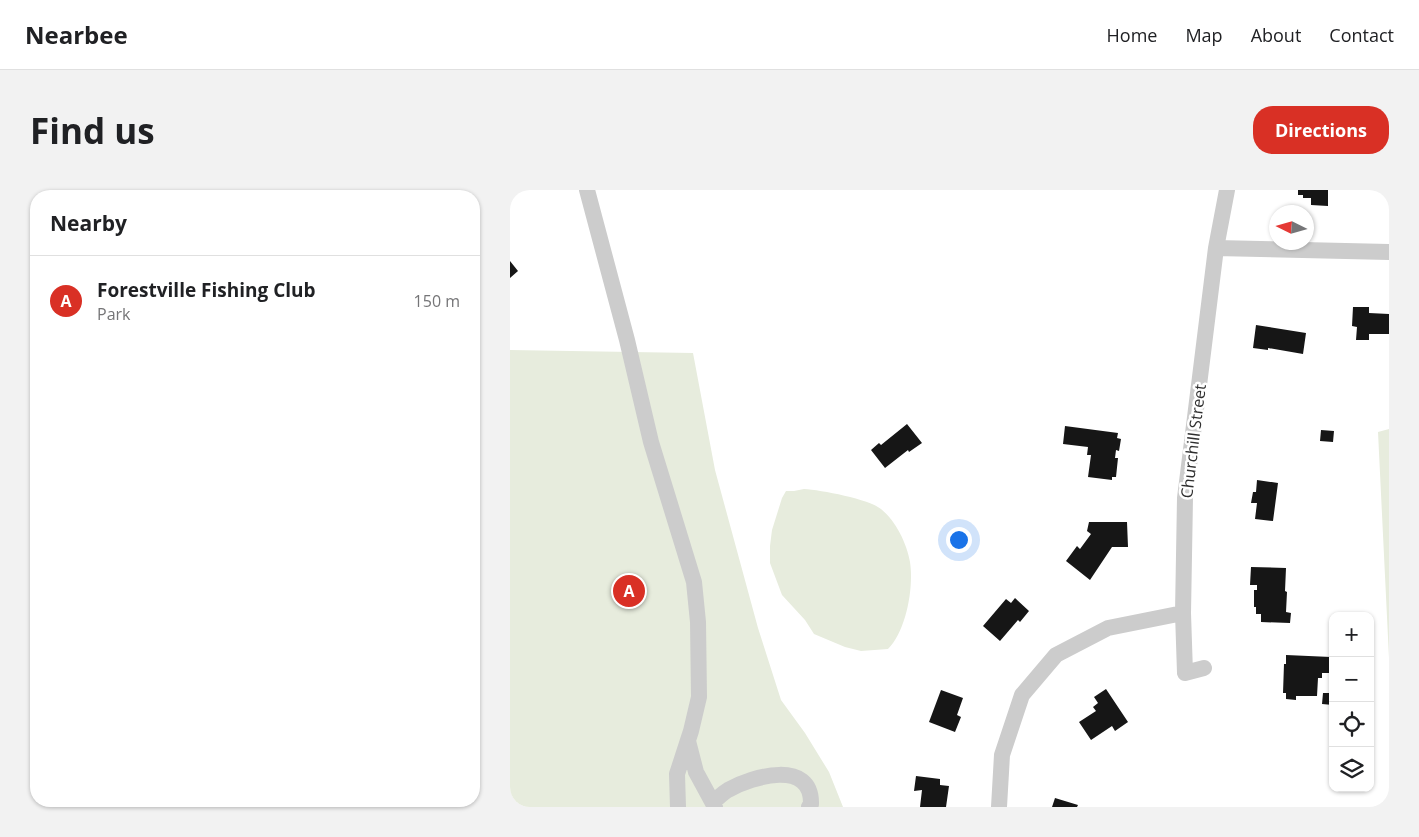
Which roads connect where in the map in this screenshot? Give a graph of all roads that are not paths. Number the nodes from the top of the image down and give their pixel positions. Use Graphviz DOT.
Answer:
graph roads {
  1 [pos="587,190"];
  2 [pos="1228,190"];
  3 [pos="1216,248"];
  4 [pos="1389,252"];
  5 [pos="1183,613"];
  6 [pos="1204,668"];
  7 [pos="688,741"];
  8 [pos="714,805"];
  9 [pos="678,807"];
  10 [pos="809,807"];
  11 [pos="999,807"];
  1 -- 7 [label="street"];
  2 -- 3 [label="street, Churchill Street"];
  3 -- 4 [label="street"];
  3 -- 5 [label="street, Churchill Street"];
  5 -- 6 [label="street, Churchill Street"];
  5 -- 11 [label="street"];
  7 -- 8 [label="street"];
  7 -- 9 [label="street"];
  8 -- 10 [label="street"];
}
